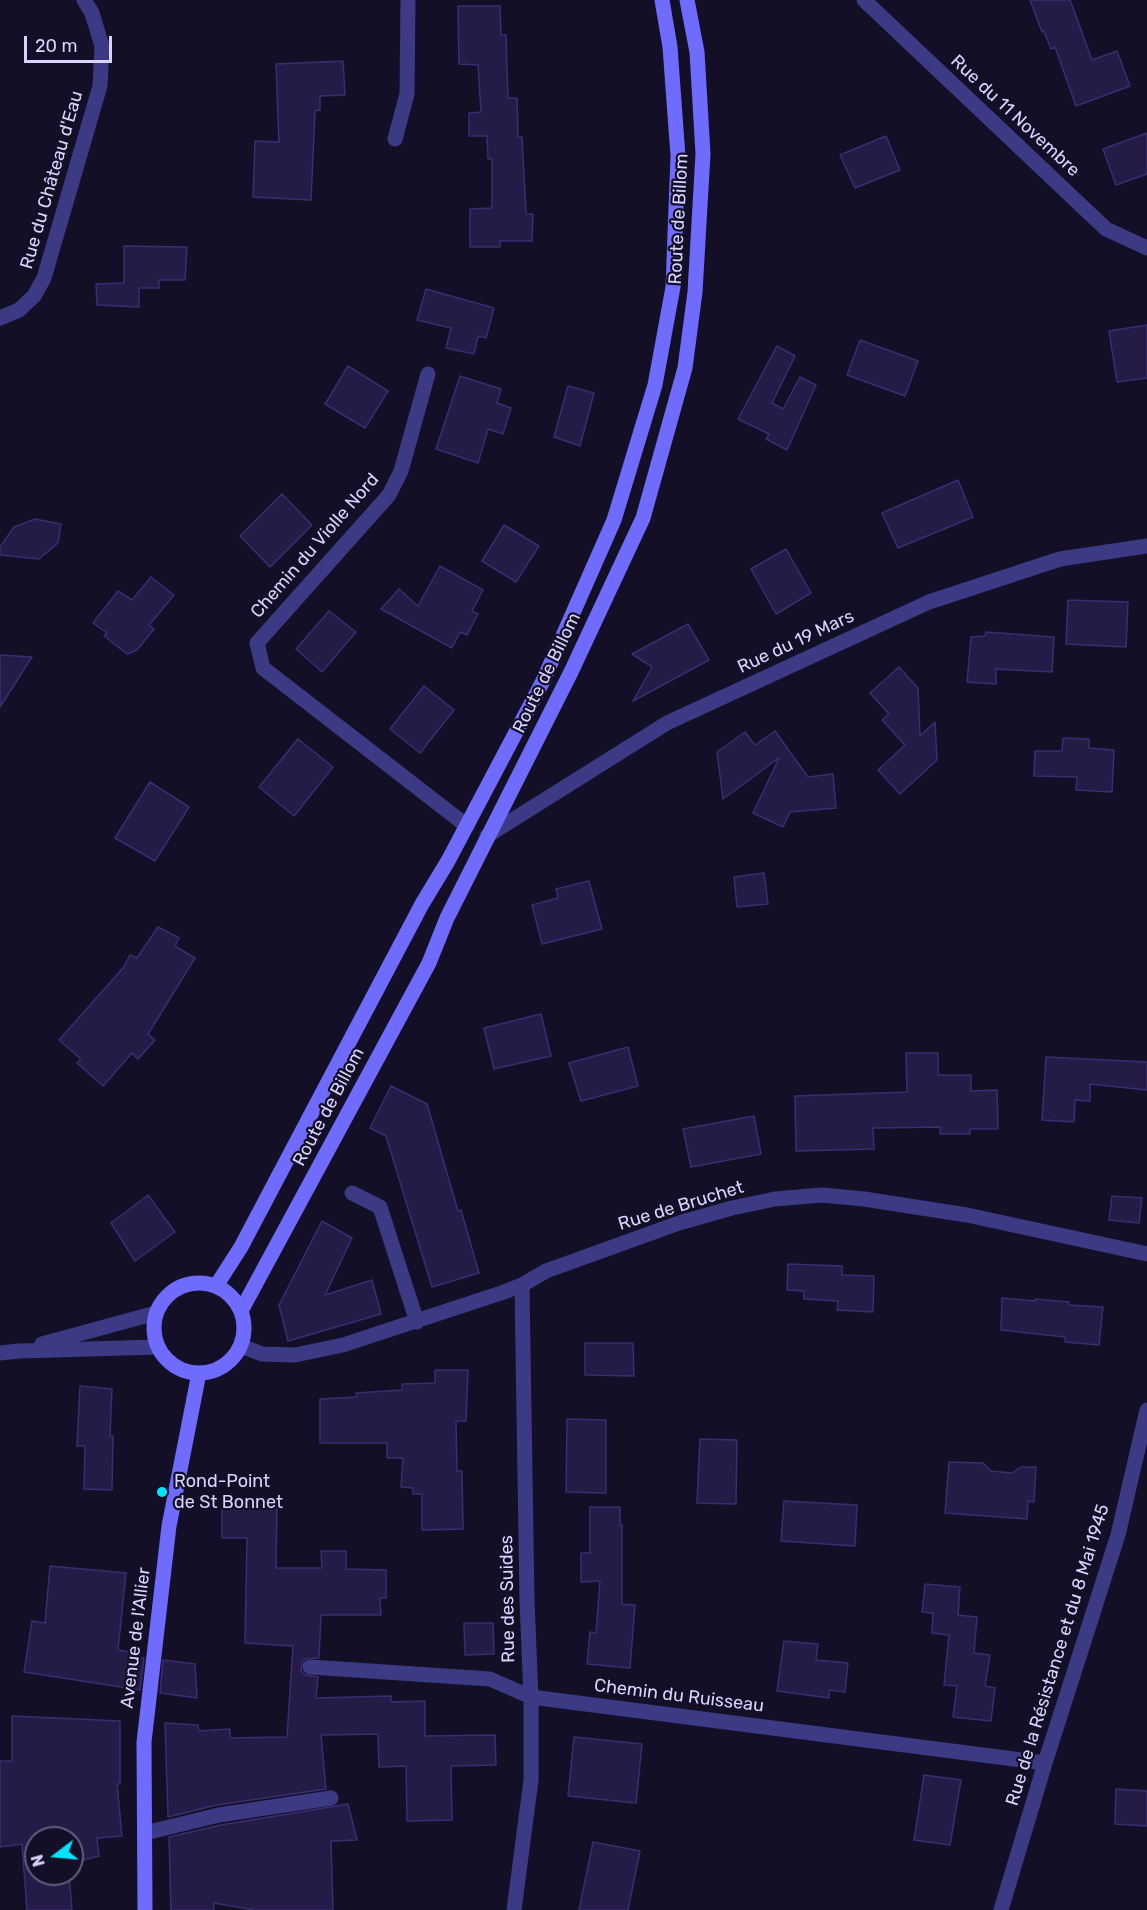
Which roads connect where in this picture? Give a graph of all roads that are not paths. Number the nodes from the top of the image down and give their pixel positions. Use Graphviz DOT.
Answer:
graph roads {
  1 [pos="84,0"];
  2 [pos="408,0"];
  3 [pos="662,0"];
  4 [pos="687,0"];
  5 [pos="864,0"];
  6 [pos="395,139"];
  7 [pos="1147,248"];
  8 [pos="0,318"];
  9 [pos="428,374"];
  10 [pos="1147,546"];
  11 [pos="466,826"];
  12 [pos="488,836"];
  13 [pos="352,1193"];
  14 [pos="1147,1254"];
  15 [pos="522,1285"];
  16 [pos="216,1286"];
  17 [pos="241,1311"];
  18 [pos="156,1312"];
  19 [pos="417,1322"];
  20 [pos="241,1346"];
  21 [pos="158,1347"];
  22 [pos="19,1351"];
  23 [pos="0,1353"];
  24 [pos="199,1373"];
  25 [pos="1147,1410"];
  26 [pos="309,1667"];
  27 [pos="531,1697"];
  28 [pos="1045,1763"];
  29 [pos="331,1798"];
  30 [pos="145,1833"];
  31 [pos="145,1910"];
  32 [pos="514,1910"];
  33 [pos="1001,1910"];
  1 -- 8 [label="street, Rue du Château d'Eau"];
  2 -- 6 [label="street"];
  3 -- 11 [label="main road, Route de Billom"];
  4 -- 12 [label="main road, Route de Billom"];
  5 -- 7 [label="street, Rue du 11 Novembre"];
  9 -- 11 [label="street, Chemin du Violle Nord"];
  10 -- 12 [label="street, Rue du 19 Mars"];
  11 -- 16 [label="main road, Route de Billom"];
  12 -- 17 [label="main road, Route de Billom"];
  13 -- 19 [label="street"];
  14 -- 15 [label="street, Rue de Bruchet"];
  15 -- 19 [label="street, Rue de Bruchet"];
  15 -- 27 [label="street, Rue des Suides"];
  16 -- 17 [label="main road"];
  16 -- 18 [label="main road"];
  17 -- 20 [label="main road"];
  18 -- 21 [label="main road"];
  18 -- 22 [label="street"];
  19 -- 20 [label="street, Rue de Bruchet"];
  20 -- 24 [label="main road"];
  21 -- 22 [label="street"];
  21 -- 24 [label="main road"];
  22 -- 23 [label="street"];
  24 -- 30 [label="main road, Avenue de l'Allier"];
  25 -- 28 [label="street, Rue de la Résistance et du 8 Mai 1945"];
  26 -- 27 [label="street, Chemin du Ruisseau"];
  27 -- 28 [label="street, Chemin du Ruisseau"];
  27 -- 32 [label="street, Rue des Suides"];
  28 -- 33 [label="street, Rue de la Résistance et du 8 Mai 1945"];
  29 -- 30 [label="street"];
  30 -- 31 [label="main road, Avenue de l'Allier"];
}
